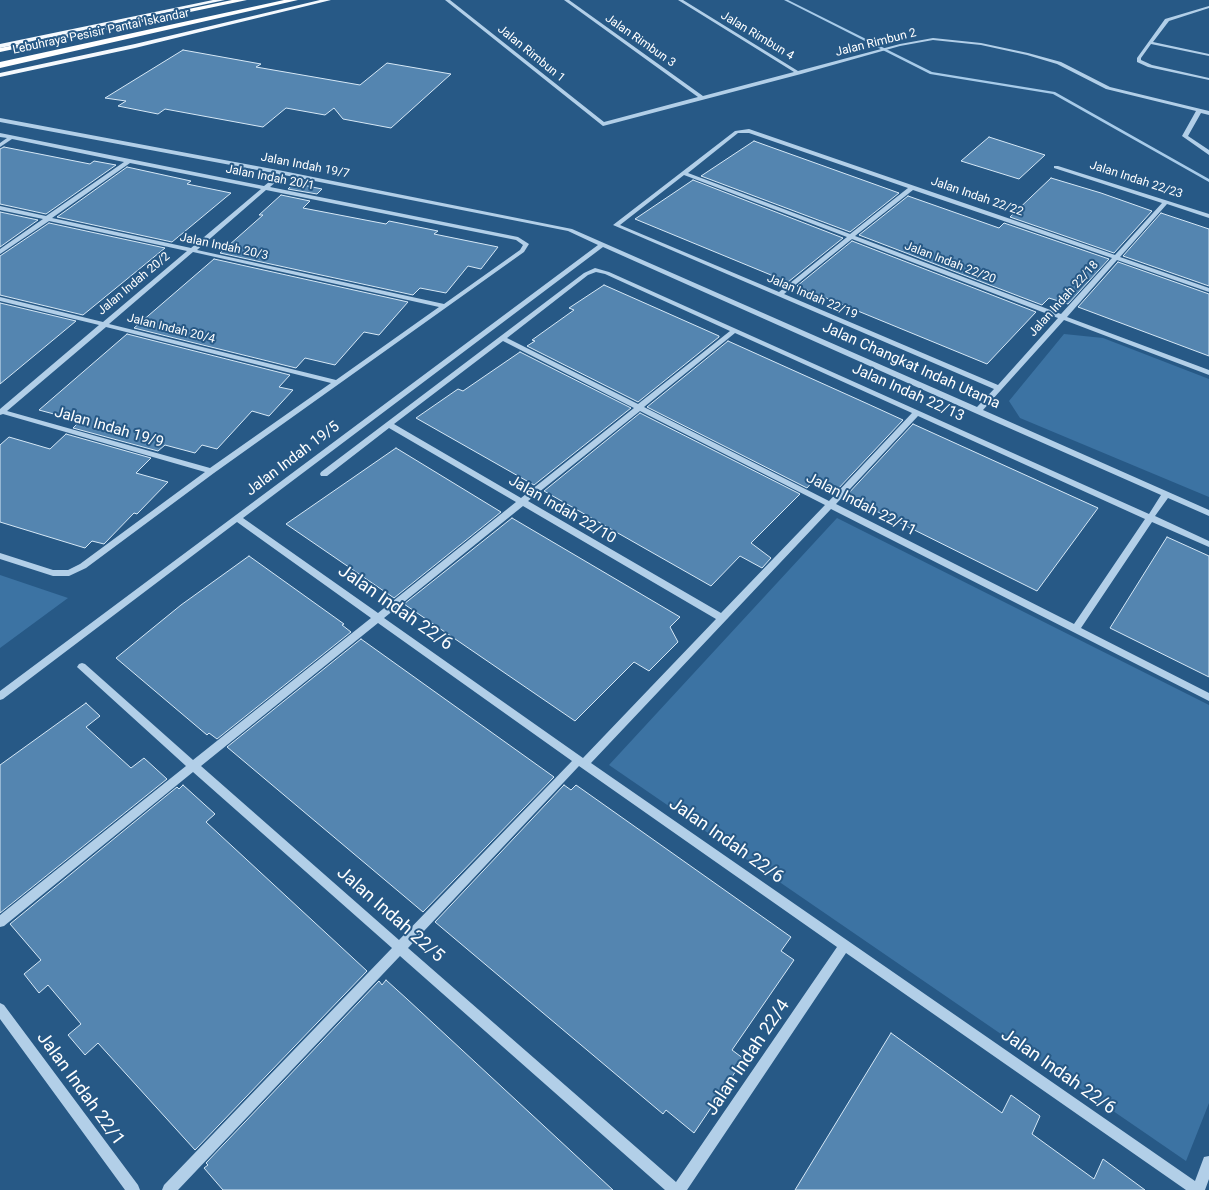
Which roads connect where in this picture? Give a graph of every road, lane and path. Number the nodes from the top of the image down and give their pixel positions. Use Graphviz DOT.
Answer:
graph roads {
  1 [pos="222,0"];
  2 [pos="243,0"];
  3 [pos="294,0"];
  4 [pos="328,0"];
  5 [pos="447,0"];
  6 [pos="566,0"];
  7 [pos="680,0"];
  8 [pos="1209,7"];
  9 [pos="1150,43"];
  10 [pos="0,46"];
  11 [pos="0,50"];
  12 [pos="1209,55"];
  13 [pos="0,65"];
  14 [pos="799,73"];
  15 [pos="0,74"];
  16 [pos="1209,79"];
  17 [pos="703,98"];
  18 [pos="1199,111"];
  19 [pos="1209,114"];
  20 [pos="0,120"];
  21 [pos="603,124"];
  22 [pos="0,135"];
  23 [pos="12,137"];
  24 [pos="0,145"];
  25 [pos="1209,153"];
  26 [pos="129,161"];
  27 [pos="1056,167"];
  28 [pos="283,173"];
  29 [pos="683,174"];
  30 [pos="913,187"];
  31 [pos="265,188"];
  32 [pos="1166,202"];
  33 [pos="0,208"];
  34 [pos="1209,216"];
  35 [pos="48,219"];
  36 [pos="851,237"];
  37 [pos="603,244"];
  38 [pos="191,251"];
  39 [pos="0,252"];
  40 [pos="1116,258"];
  41 [pos="1209,290"];
  42 [pos="779,295"];
  43 [pos="0,299"];
  44 [pos="444,306"];
  45 [pos="1062,317"];
  46 [pos="104,324"];
  47 [pos="734,331"];
  48 [pos="502,338"];
  49 [pos="1209,373"];
  50 [pos="337,382"];
  51 [pos="999,388"];
  52 [pos="638,408"];
  53 [pos="978,411"];
  54 [pos="1,412"];
  55 [pos="918,412"];
  56 [pos="390,425"];
  57 [pos="211,471"];
  58 [pos="324,474"];
  59 [pos="1166,494"];
  60 [pos="521,502"];
  61 [pos="830,505"];
  62 [pos="1209,512"];
  63 [pos="237,518"];
  64 [pos="1150,518"];
  65 [pos="1209,544"];
  66 [pos="0,556"];
  67 [pos="378,617"];
  68 [pos="722,618"];
  69 [pos="1076,629"];
  70 [pos="82,667"];
  71 [pos="0,696"];
  72 [pos="1209,697"];
  73 [pos="582,762"];
  74 [pos="193,766"];
  75 [pos="0,922"];
  76 [pos="845,945"];
  77 [pos="401,947"];
  78 [pos="0,1009"];
  79 [pos="1209,1162"];
  80 [pos="133,1190"];
  81 [pos="169,1190"];
  82 [pos="677,1190"];
  83 [pos="1197,1190"];
  1 -- 10 [label="main road"];
  2 -- 11 [label="highway, Lebuhraya Pesisir Pantai Iskandar"];
  3 -- 13 [label="highway, Lebuhraya Pesisir Pantai Iskandar"];
  4 -- 15 [label="main road"];
  5 -- 21 [label="street, Jalan Rimbun 1"];
  6 -- 17 [label="street, Jalan Rimbun 3"];
  7 -- 14 [label="street, Jalan Rimbun 4"];
  8 -- 9 [label="street"];
  9 -- 12 [label="street"];
  9 -- 16 [label="street"];
  14 -- 17 [label="street, Jalan Rimbun 2"];
  14 -- 18 [label="street, Jalan Rimbun 2"];
  17 -- 21 [label="street, Jalan Rimbun 2"];
  18 -- 19 [label="street, Jalan Rimbun 2"];
  18 -- 25 [label="street"];
  20 -- 28 [label="street, Jalan Indah 19/7"];
  22 -- 23 [label="street, Jalan Indah 20/1"];
  23 -- 24 [label="street"];
  23 -- 26 [label="street, Jalan Indah 20/1"];
  26 -- 31 [label="street, Jalan Indah 20/1"];
  26 -- 35 [label="street"];
  27 -- 32 [label="street, Jalan Indah 22/23"];
  28 -- 31 [label="street, Jalan Indah 20/2"];
  28 -- 37 [label="street, Jalan Indah 19/7"];
  29 -- 30 [label="street, Jalan Indah 22/22"];
  29 -- 36 [label="street, Jalan Indah 22/20"];
  29 -- 42 [label="street, Jalan Indah 22/19"];
  30 -- 36 [label="street"];
  30 -- 40 [label="street, Jalan Indah 22/22"];
  31 -- 38 [label="street, Jalan Indah 20/2"];
  31 -- 44 [label="street, Jalan Indah 20/1"];
  32 -- 34 [label="street, Jalan Indah 22/23"];
  32 -- 40 [label="street, Jalan Indah 22/18"];
  33 -- 35 [label="street, Jalan Indah 20/3"];
  35 -- 38 [label="street, Jalan Indah 20/3"];
  35 -- 39 [label="street"];
  36 -- 42 [label="street"];
  36 -- 45 [label="street, Jalan Indah 22/20"];
  37 -- 53 [label="street, Jalan Changkat Indah Utama"];
  37 -- 63 [label="street, Jalan Indah 19/5"];
  38 -- 44 [label="street, Jalan Indah 20/3"];
  38 -- 46 [label="street, Jalan Indah 20/2"];
  40 -- 41 [label="street, Jalan Indah 22/22"];
  40 -- 45 [label="street, Jalan Indah 22/18"];
  42 -- 51 [label="street, Jalan Indah 22/19"];
  43 -- 46 [label="street, Jalan Indah 20/4"];
  44 -- 50 [label="street"];
  45 -- 49 [label="street, Jalan Indah 22/20"];
  45 -- 51 [label="street, Jalan Indah 22/18"];
  46 -- 50 [label="street, Jalan Indah 20/4"];
  46 -- 54 [label="street, Jalan Indah 20/2"];
  47 -- 48 [label="street, Jalan Indah 22/13"];
  47 -- 52 [label="street"];
  47 -- 55 [label="street, Jalan Indah 22/13"];
  48 -- 52 [label="street, Jalan Indah 22/11"];
  48 -- 56 [label="street"];
  50 -- 57 [label="street"];
  51 -- 53 [label="street, Jalan Indah 22/18"];
  52 -- 60 [label="street"];
  52 -- 61 [label="street, Jalan Indah 22/11"];
  53 -- 59 [label="street, Jalan Changkat Indah Utama"];
  54 -- 57 [label="street, Jalan Indah 19/9"];
  55 -- 61 [label="street"];
  55 -- 64 [label="street, Jalan Indah 22/13"];
  56 -- 58 [label="street"];
  56 -- 60 [label="street, Jalan Indah 22/10"];
  57 -- 66 [label="street"];
  59 -- 62 [label="street, Jalan Changkat Indah Utama"];
  59 -- 64 [label="street"];
  60 -- 67 [label="street"];
  60 -- 68 [label="street, Jalan Indah 22/10"];
  61 -- 68 [label="street"];
  61 -- 69 [label="street, Jalan Indah 22/11"];
  63 -- 67 [label="street, Jalan Indah 22/6"];
  63 -- 71 [label="street, Jalan Indah 19/5"];
  64 -- 65 [label="street, Jalan Indah 22/13"];
  64 -- 69 [label="street"];
  67 -- 73 [label="street, Jalan Indah 22/6"];
  67 -- 74 [label="street"];
  68 -- 73 [label="street"];
  69 -- 72 [label="street, Jalan Indah 22/11"];
  70 -- 74 [label="street, Jalan Indah 22/5"];
  73 -- 76 [label="street, Jalan Indah 22/6"];
  73 -- 77 [label="street"];
  74 -- 75 [label="street"];
  74 -- 77 [label="street, Jalan Indah 22/5"];
  76 -- 82 [label="street, Jalan Indah 22/4"];
  76 -- 83 [label="street, Jalan Indah 22/6"];
  77 -- 81 [label="street"];
  77 -- 82 [label="street, Jalan Indah 22/5"];
  78 -- 80 [label="street, Jalan Indah 22/1"];
  79 -- 83 [label="street"];
}
